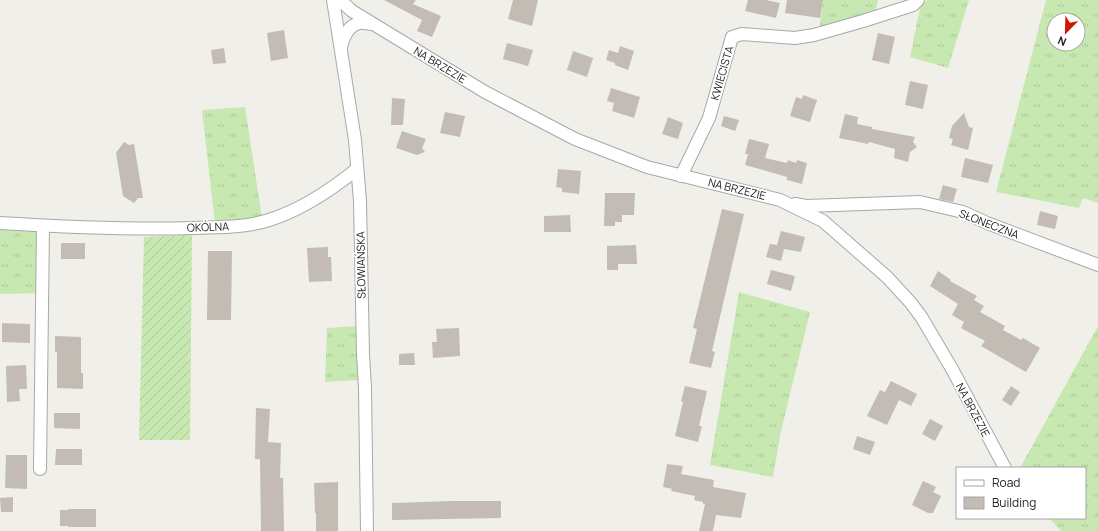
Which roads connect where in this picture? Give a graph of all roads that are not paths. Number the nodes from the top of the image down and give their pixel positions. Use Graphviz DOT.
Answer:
graph roads {
  1 [pos="333,0"];
  2 [pos="340,0"];
  3 [pos="918,0"];
  4 [pos="373,24"];
  5 [pos="340,49"];
  6 [pos="357,169"];
  7 [pos="681,176"];
  8 [pos="780,200"];
  9 [pos="0,224"];
  10 [pos="43,226"];
  11 [pos="1098,265"];
  12 [pos="1004,467"];
  13 [pos="40,469"];
  14 [pos="367,531"];
  1 -- 5 [label="street, SŁOWIAŃSKA"];
  2 -- 4 [label="street, NA BRZEZIE"];
  3 -- 7 [label="street, KWIECISTA"];
  4 -- 5 [label="street"];
  4 -- 7 [label="street, NA BRZEZIE"];
  5 -- 6 [label="street, SŁOWIAŃSKA"];
  6 -- 10 [label="street, OKÓLNA"];
  6 -- 14 [label="street, SŁOWIAŃSKA"];
  7 -- 8 [label="street, NA BRZEZIE"];
  8 -- 11 [label="street, SŁONECZNA"];
  8 -- 12 [label="street, NA BRZEZIE"];
  9 -- 10 [label="street, OKÓLNA"];
  10 -- 13 [label="street"];
}
